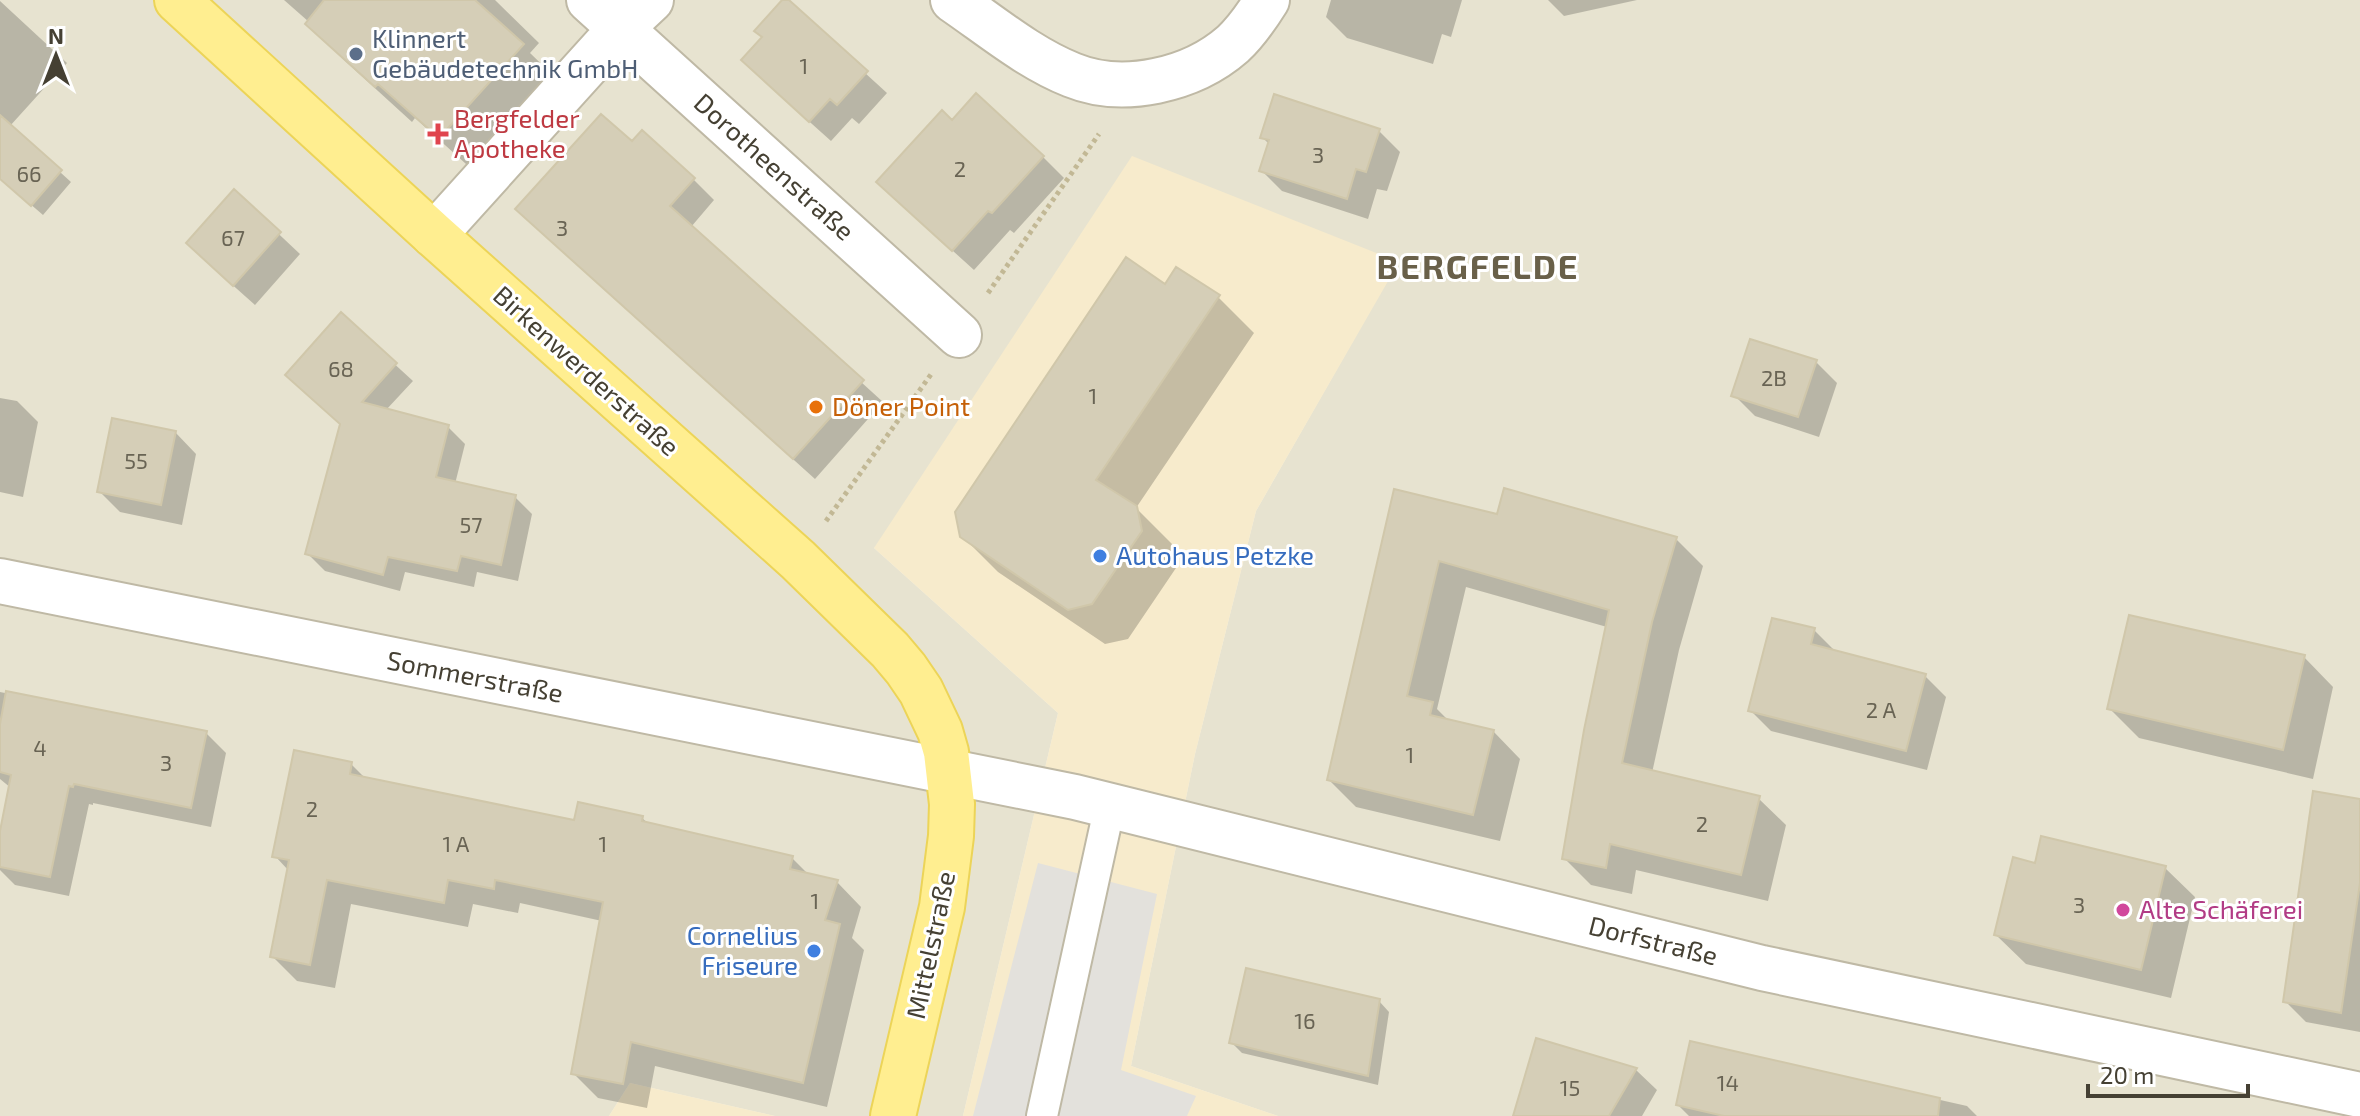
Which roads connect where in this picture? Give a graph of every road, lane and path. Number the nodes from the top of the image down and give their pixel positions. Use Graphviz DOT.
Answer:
graph roads {
  1 [pos="177,0"];
  2 [pos="589,0"];
  3 [pos="953,0"];
  4 [pos="1267,0"];
  5 [pos="635,15"];
  6 [pos="434,235"];
  7 [pos="959,335"];
  8 [pos="0,581"];
  9 [pos="950,772"];
  10 [pos="1110,805"];
  11 [pos="2360,1095"];
  12 [pos="893,1116"];
  13 [pos="1042,1116"];
  1 -- 6 [label="main road, Birkenwerderstraße"];
  2 -- 5 [label="street, Dorotheenstraße"];
  3 -- 4 [label="street"];
  5 -- 6 [label="street"];
  5 -- 7 [label="street, Dorotheenstraße"];
  6 -- 9 [label="main road, Birkenwerderstraße"];
  8 -- 9 [label="street, Sommerstraße"];
  9 -- 10 [label="street, Dorfstraße"];
  9 -- 12 [label="main road, Mittelstraße"];
  10 -- 11 [label="street, Dorfstraße"];
  10 -- 13 [label="lane"];
}
